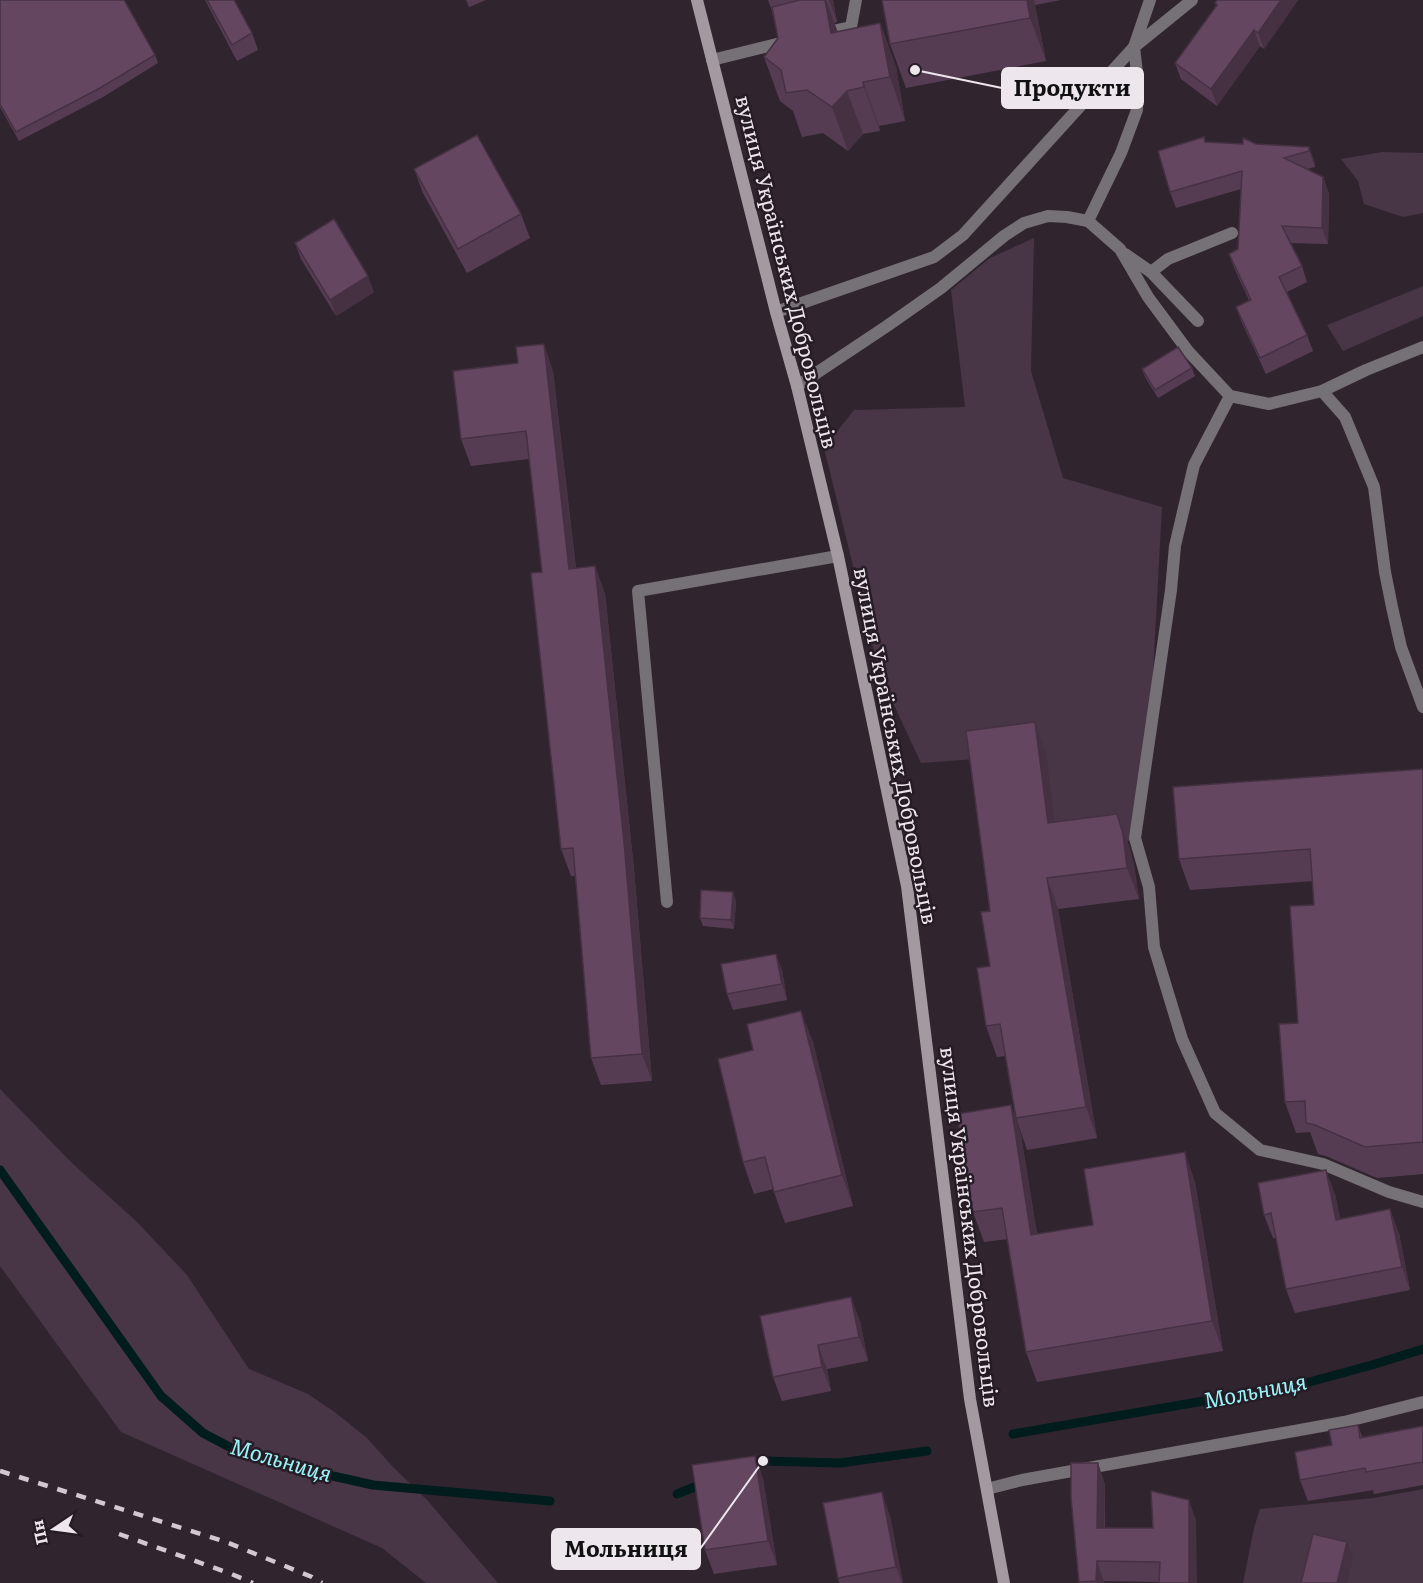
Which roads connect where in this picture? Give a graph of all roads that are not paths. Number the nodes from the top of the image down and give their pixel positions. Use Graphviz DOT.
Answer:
graph roads {
  1 [pos="697,0"];
  2 [pos="856,0"];
  3 [pos="1150,0"];
  4 [pos="1192,0"];
  5 [pos="1134,47"];
  6 [pos="712,60"];
  7 [pos="1088,221"];
  8 [pos="1232,232"];
  9 [pos="1120,249"];
  10 [pos="1150,272"];
  11 [pos="776,312"];
  12 [pos="1198,321"];
  13 [pos="1423,347"];
  14 [pos="796,386"];
  15 [pos="1323,392"];
  16 [pos="1230,396"];
  17 [pos="838,556"];
  18 [pos="1423,707"];
  19 [pos="668,902"];
  20 [pos="1423,1202"];
  21 [pos="1423,1402"];
  22 [pos="987,1489"];
  23 [pos="1004,1583"];
  1 -- 6 [label="street, вулиця Українських Добровольців"];
  2 -- 6 [label="street"];
  3 -- 5 [label="street"];
  4 -- 5 [label="street"];
  5 -- 7 [label="street"];
  5 -- 11 [label="street"];
  6 -- 11 [label="street, вулиця Українських Добровольців"];
  7 -- 9 [label="street"];
  7 -- 14 [label="street"];
  8 -- 10 [label="street"];
  9 -- 10 [label="street"];
  9 -- 16 [label="street"];
  10 -- 12 [label="street"];
  11 -- 14 [label="street, вулиця Українських Добровольців"];
  13 -- 15 [label="street"];
  14 -- 17 [label="street, вулиця Українських Добровольців"];
  15 -- 16 [label="street"];
  15 -- 18 [label="street"];
  16 -- 20 [label="street"];
  17 -- 19 [label="street"];
  17 -- 22 [label="street, вулиця Українських Добровольців"];
  21 -- 22 [label="street"];
  22 -- 23 [label="street, вулиця Українських Добровольців"];
}
